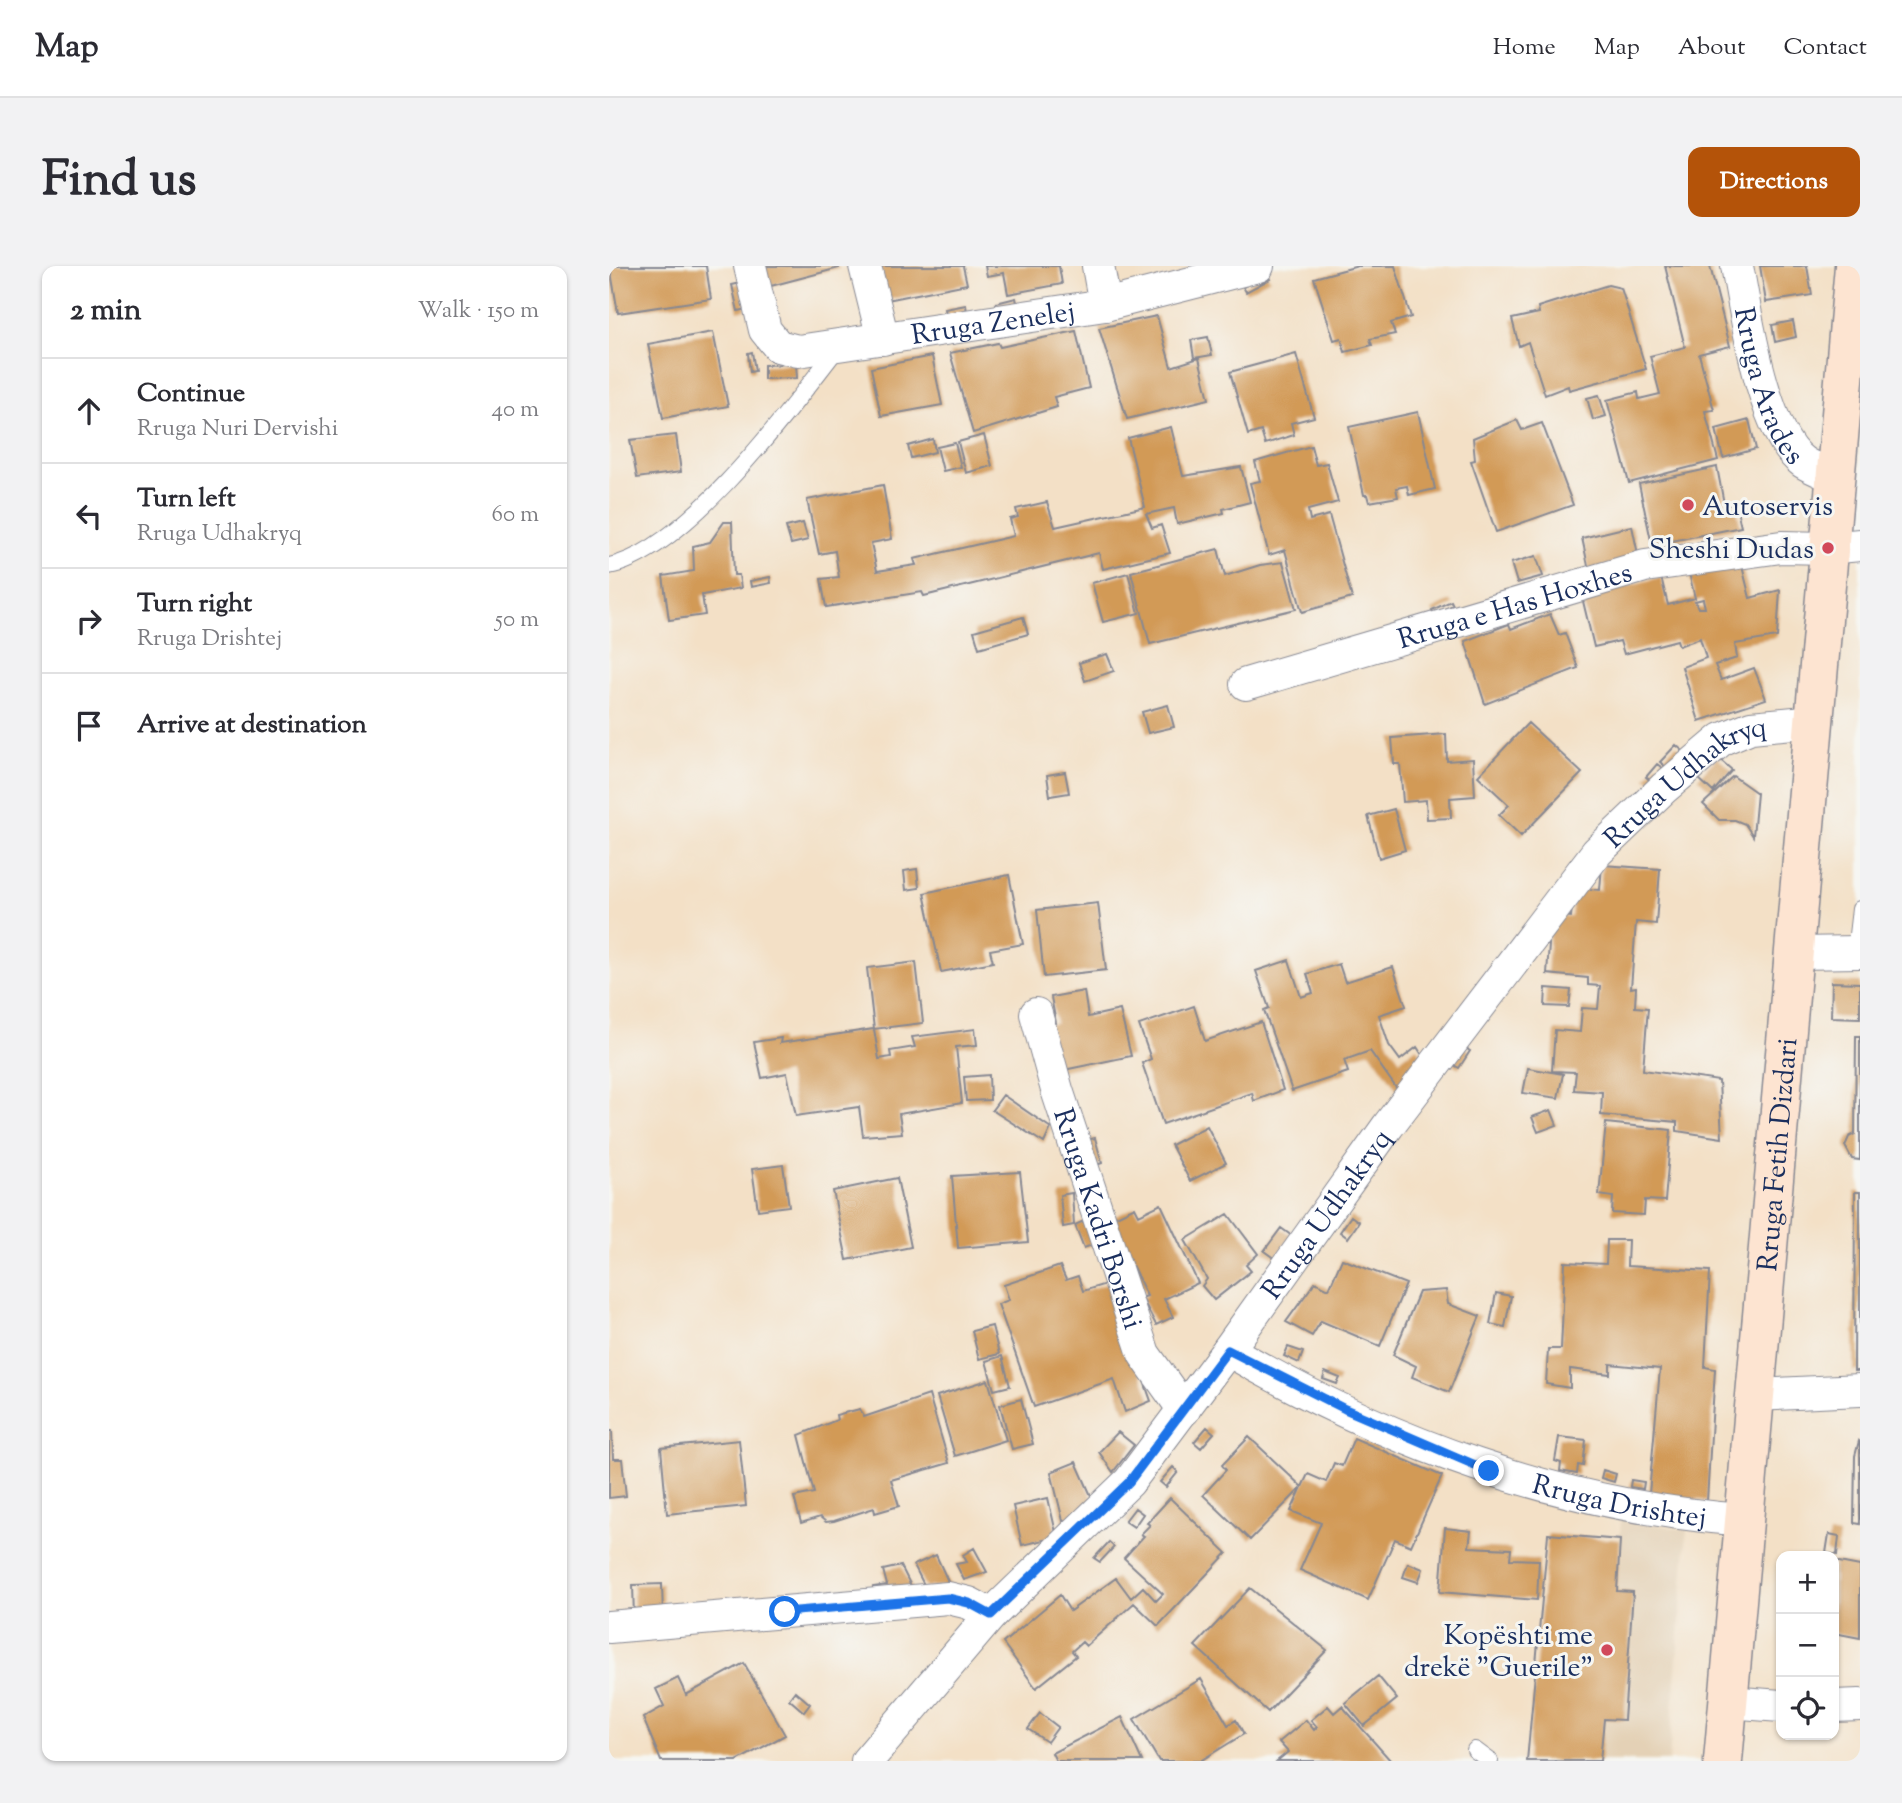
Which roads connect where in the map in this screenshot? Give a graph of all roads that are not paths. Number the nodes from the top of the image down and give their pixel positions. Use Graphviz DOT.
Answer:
graph roads {
  1 [pos="750,266"];
  2 [pos="865,266"];
  3 [pos="1098,266"];
  4 [pos="1258,266"];
  5 [pos="1737,266"];
  6 [pos="1854,266"];
  7 [pos="1105,305"];
  8 [pos="883,339"];
  9 [pos="839,346"];
  10 [pos="1836,478"];
  11 [pos="1844,546"];
  12 [pos="609,566"];
  13 [pos="1246,684"];
  14 [pos="1815,721"];
  15 [pos="1860,909"];
  16 [pos="1858,952"];
  17 [pos="1795,953"];
  18 [pos="1035,1014"];
  19 [pos="1228,1350"];
  20 [pos="1860,1390"];
  21 [pos="1755,1395"];
  22 [pos="1184,1410"];
  23 [pos="1745,1520"];
  24 [pos="991,1615"];
  25 [pos="609,1627"];
  26 [pos="1728,1702"];
  27 [pos="1776,1706"];
  28 [pos="1839,1706"];
  29 [pos="1860,1706"];
  30 [pos="1475,1750"];
  31 [pos="867,1761"];
  32 [pos="1490,1761"];
  33 [pos="1723,1761"];
  1 -- 9 [label="street, Rruga Zenelej"];
  2 -- 8 [label="street, Rruga Zenelej"];
  3 -- 7 [label="street, Rruga Zenelej"];
  4 -- 7 [label="street, Rruga Zenelej"];
  5 -- 10 [label="street, Rruga Arades"];
  6 -- 10 [label="main road, Rruga Fetih Dizdari"];
  7 -- 8 [label="street, Rruga Zenelej"];
  8 -- 9 [label="street, Rruga Zenelej"];
  9 -- 12 [label="lane"];
  10 -- 11 [label="main road, Rruga Fetih Dizdari"];
  11 -- 13 [label="street, Rruga e Has Hoxhes"];
  11 -- 14 [label="main road, Rruga Fetih Dizdari"];
  14 -- 17 [label="main road, Rruga Fetih Dizdari"];
  14 -- 19 [label="street, Rruga Udhakryq"];
  15 -- 16 [label="lane"];
  16 -- 17 [label="street"];
  17 -- 21 [label="main road, Rruga Fetih Dizdari"];
  18 -- 22 [label="street, Rruga Kadri Borshi"];
  19 -- 22 [label="street, Rruga Udhakryq"];
  19 -- 23 [label="street, Rruga Drishtej"];
  20 -- 21 [label="street"];
  21 -- 23 [label="main road, Rruga Fetih Dizdari"];
  22 -- 24 [label="street, Rruga Udhakryq"];
  23 -- 26 [label="main road, Rruga Fetih Dizdari"];
  24 -- 25 [label="street"];
  24 -- 31 [label="street, Rruga Udhakryq"];
  26 -- 27 [label="street"];
  26 -- 33 [label="main road, Rruga Fetih Dizdari"];
  28 -- 29 [label="street"];
  30 -- 32 [label="lane"];
}
